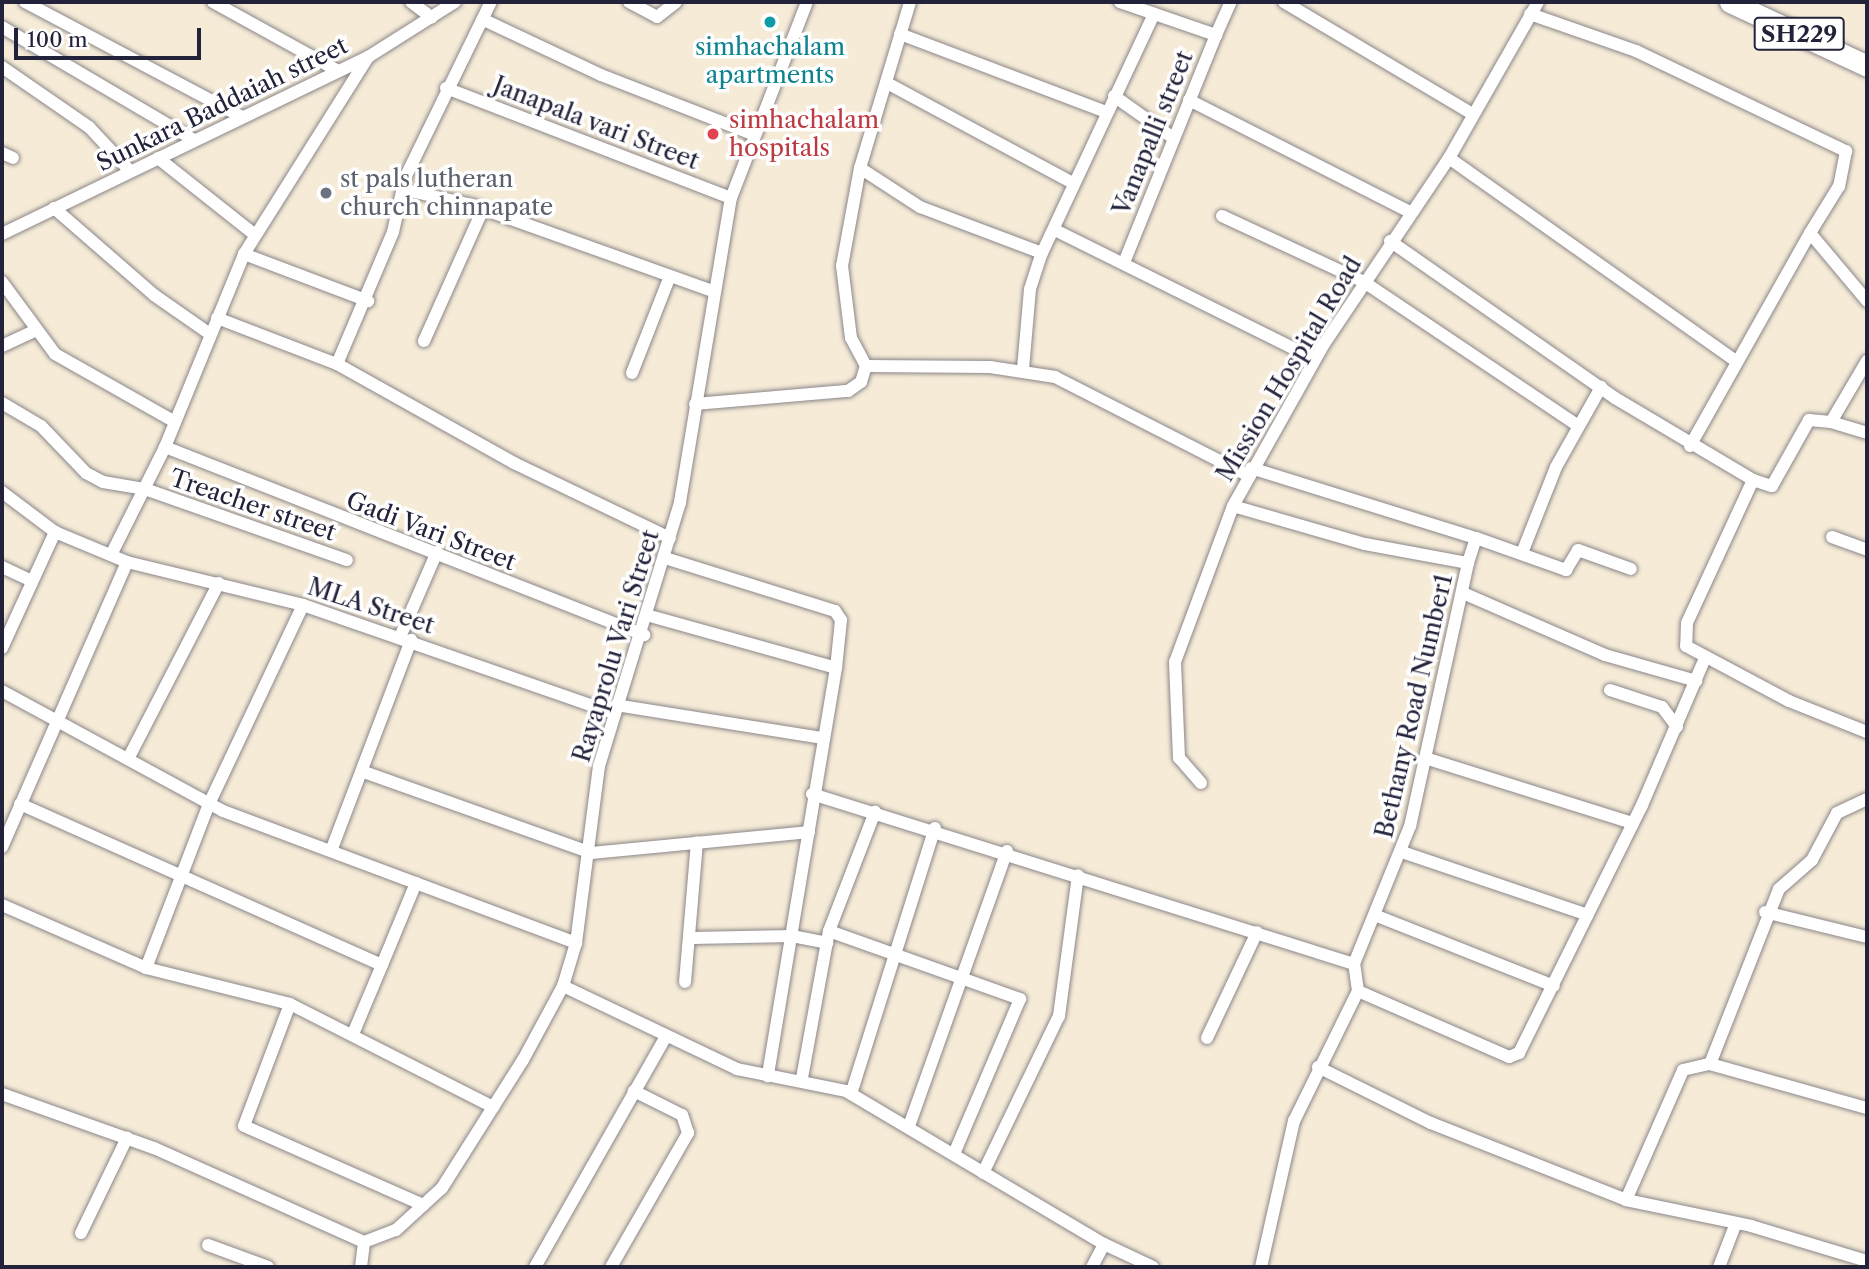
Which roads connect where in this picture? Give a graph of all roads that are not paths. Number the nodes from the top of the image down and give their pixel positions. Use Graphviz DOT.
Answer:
graph roads {
  1 [pos="25,2"];
  2 [pos="213,2"];
  3 [pos="411,2"];
  4 [pos="455,2"];
  5 [pos="491,2"];
  6 [pos="629,2"];
  7 [pos="676,2"];
  8 [pos="807,2"];
  9 [pos="910,2"];
  10 [pos="1120,2"];
  11 [pos="1231,2"];
  12 [pos="1538,2"];
  13 [pos="1730,2"];
  14 [pos="1290,3"];
  15 [pos="1149,9"];
  16 [pos="1530,14"];
  17 [pos="432,18"];
  18 [pos="484,20"];
  19 [pos="2,27"];
  20 [pos="900,34"];
  21 [pos="1216,35"];
  22 [pos="368,57"];
  23 [pos="1867,65"];
  24 [pos="2,67"];
  25 [pos="338,71"];
  26 [pos="887,83"];
  27 [pos="446,88"];
  28 [pos="1114,96"];
  29 [pos="1189,100"];
  30 [pos="1106,112"];
  31 [pos="1473,114"];
  32 [pos="242,117"];
  33 [pos="755,135"];
  34 [pos="1173,138"];
  35 [pos="194,140"];
  36 [pos="158,158"];
  37 [pos="1449,158"];
  38 [pos="860,168"];
  39 [pos="130,171"];
  40 [pos="1073,183"];
  41 [pos="402,190"];
  42 [pos="731,198"];
  43 [pos="54,208"];
  44 [pos="483,209"];
  45 [pos="1410,212"];
  46 [pos="1222,216"];
  47 [pos="1055,230"];
  48 [pos="1810,233"];
  49 [pos="2,234"];
  50 [pos="255,235"];
  51 [pos="1390,241"];
  52 [pos="1042,253"];
  53 [pos="244,254"];
  54 [pos="1124,263"];
  55 [pos="670,276"];
  56 [pos="2,282"];
  57 [pos="1364,282"];
  58 [pos="712,291"];
  59 [pos="368,301"];
  60 [pos="1867,301"];
  61 [pos="217,318"];
  62 [pos="34,331"];
  63 [pos="210,334"];
  64 [pos="424,341"];
  65 [pos="2,346"];
  66 [pos="1315,359"];
  67 [pos="1734,360"];
  68 [pos="337,364"];
  69 [pos="866,366"];
  70 [pos="1866,368"];
  71 [pos="1023,369"];
  72 [pos="632,373"];
  73 [pos="1601,387"];
  74 [pos="2,403"];
  75 [pos="695,404"];
  76 [pos="175,422"];
  77 [pos="1831,422"];
  78 [pos="1577,425"];
  79 [pos="1867,433"];
  80 [pos="1690,446"];
  81 [pos="165,447"];
  82 [pos="1249,471"];
  83 [pos="1753,480"];
  84 [pos="145,489"];
  85 [pos="2,492"];
  86 [pos="1233,506"];
  87 [pos="55,532"];
  88 [pos="1832,537"];
  89 [pos="670,538"];
  90 [pos="1476,538"];
  91 [pos="1867,550"];
  92 [pos="437,552"];
  93 [pos="1522,553"];
  94 [pos="111,555"];
  95 [pos="665,558"];
  96 [pos="347,560"];
  97 [pos="127,562"];
  98 [pos="1468,563"];
  99 [pos="2,567"];
  100 [pos="1631,569"];
  101 [pos="30,580"];
  102 [pos="219,583"];
  103 [pos="1463,593"];
  104 [pos="303,605"];
  105 [pos="650,615"];
  106 [pos="645,635"];
  107 [pos="406,638"];
  108 [pos="2,648"];
  109 [pos="1704,660"];
  110 [pos="835,668"];
  111 [pos="1696,681"];
  112 [pos="1610,690"];
  113 [pos="2,691"];
  114 [pos="615,709"];
  115 [pos="55,721"];
  116 [pos="1677,727"];
  117 [pos="1867,732"];
  118 [pos="823,738"];
  119 [pos="1425,758"];
  120 [pos="128,760"];
  121 [pos="364,772"];
  122 [pos="1201,783"];
  123 [pos="1867,786"];
  124 [pos="813,794"];
  125 [pos="1864,799"];
  126 [pos="20,804"];
  127 [pos="209,804"];
  128 [pos="874,812"];
  129 [pos="1633,823"];
  130 [pos="935,828"];
  131 [pos="809,832"];
  132 [pos="697,843"];
  133 [pos="2,847"];
  134 [pos="331,851"];
  135 [pos="1007,851"];
  136 [pos="1402,852"];
  137 [pos="592,853"];
  138 [pos="1078,874"];
  139 [pos="181,878"];
  140 [pos="416,883"];
  141 [pos="2,905"];
  142 [pos="1765,912"];
  143 [pos="1588,915"];
  144 [pos="1377,916"];
  145 [pos="1257,932"];
  146 [pos="792,936"];
  147 [pos="828,937"];
  148 [pos="1867,937"];
  149 [pos="692,938"];
  150 [pos="576,943"];
  151 [pos="896,953"];
  152 [pos="1354,964"];
  153 [pos="382,965"];
  154 [pos="146,968"];
  155 [pos="967,977"];
  156 [pos="685,982"];
  157 [pos="563,986"];
  158 [pos="1555,986"];
  159 [pos="1358,991"];
  160 [pos="290,1004"];
  161 [pos="353,1034"];
  162 [pos="664,1038"];
  163 [pos="1207,1038"];
  164 [pos="1710,1063"];
  165 [pos="1318,1067"];
  166 [pos="768,1076"];
  167 [pos="802,1078"];
  168 [pos="634,1091"];
  169 [pos="2,1094"];
  170 [pos="850,1094"];
  171 [pos="493,1107"];
  172 [pos="1867,1108"];
  173 [pos="909,1126"];
  174 [pos="127,1138"];
  175 [pos="954,1154"];
  176 [pos="983,1172"];
  177 [pos="1626,1200"];
  178 [pos="423,1205"];
  179 [pos="1736,1223"];
  180 [pos="81,1233"];
  181 [pos="364,1242"];
  182 [pos="1104,1244"];
  183 [pos="208,1245"];
  184 [pos="1867,1261"];
  185 [pos="359,1266"];
  186 [pos="268,1267"];
  187 [pos="535,1267"];
  188 [pos="611,1267"];
  189 [pos="1092,1267"];
  190 [pos="1153,1267"];
  191 [pos="1261,1267"];
  192 [pos="1719,1267"];
  1 -- 32 [label="street"];
  2 -- 25 [label="street"];
  3 -- 17 [label="street"];
  4 -- 17 [label="street, Sunkara Baddaiah street"];
  5 -- 18 [label="street"];
  6 -- 7 [label="street"];
  8 -- 33 [label="street, Rayaprolu Vari Street"];
  9 -- 20 [label="street"];
  10 -- 15 [label="street, Vanapalli street"];
  11 -- 21 [label="street"];
  12 -- 16 [label="street, Mission Hospital Road"];
  13 -- 23 [label="main road, SH229"];
  14 -- 31 [label="street"];
  15 -- 21 [label="street, Vanapalli street"];
  15 -- 28 [label="street"];
  16 -- 31 [label="street, Mission Hospital Road"];
  16 -- 48 [label="street"];
  17 -- 22 [label="street, Sunkara Baddaiah street"];
  18 -- 27 [label="street"];
  18 -- 33 [label="street"];
  19 -- 35 [label="street"];
  20 -- 26 [label="street"];
  20 -- 30 [label="street"];
  21 -- 29 [label="street, Vanapalli street"];
  22 -- 25 [label="street, Sunkara Baddaiah street"];
  22 -- 50 [label="street"];
  24 -- 39 [label="street"];
  25 -- 32 [label="street, Sunkara Baddaiah street"];
  26 -- 38 [label="street"];
  26 -- 40 [label="street"];
  27 -- 41 [label="street"];
  27 -- 42 [label="street, Janapala vari Street"];
  28 -- 30 [label="street"];
  28 -- 34 [label="street"];
  29 -- 34 [label="street, Vanapalli street"];
  29 -- 45 [label="street"];
  30 -- 40 [label="street"];
  31 -- 37 [label="street, Mission Hospital Road"];
  32 -- 35 [label="street, Sunkara Baddaiah street"];
  33 -- 42 [label="street, Rayaprolu Vari Street"];
  34 -- 54 [label="street, Vanapalli street"];
  35 -- 36 [label="street, Sunkara Baddaiah street"];
  36 -- 39 [label="street, Sunkara Baddaiah street"];
  36 -- 50 [label="street"];
  37 -- 45 [label="street, Mission Hospital Road"];
  37 -- 67 [label="street"];
  38 -- 52 [label="street"];
  38 -- 69 [label="street"];
  39 -- 43 [label="street, Sunkara Baddaiah street"];
  40 -- 47 [label="street"];
  41 -- 44 [label="street"];
  41 -- 59 [label="street"];
  42 -- 58 [label="street, Rayaprolu Vari Street"];
  43 -- 49 [label="street, Sunkara Baddaiah street"];
  43 -- 63 [label="street"];
  44 -- 55 [label="street"];
  44 -- 64 [label="street"];
  45 -- 51 [label="street, Mission Hospital Road"];
  46 -- 57 [label="street"];
  47 -- 52 [label="street"];
  47 -- 54 [label="street"];
  48 -- 60 [label="street"];
  48 -- 67 [label="street"];
  50 -- 53 [label="street"];
  51 -- 57 [label="street, Mission Hospital Road"];
  51 -- 73 [label="street"];
  52 -- 71 [label="street"];
  53 -- 59 [label="street"];
  53 -- 61 [label="street"];
  54 -- 66 [label="street"];
  55 -- 58 [label="street"];
  55 -- 72 [label="street"];
  56 -- 62 [label="street"];
  57 -- 66 [label="street, Mission Hospital Road"];
  57 -- 78 [label="street"];
  58 -- 75 [label="street, Rayaprolu Vari Street"];
  59 -- 68 [label="street"];
  61 -- 63 [label="street"];
  61 -- 68 [label="street"];
  62 -- 65 [label="street"];
  62 -- 76 [label="street"];
  63 -- 76 [label="street"];
  66 -- 82 [label="street, Mission Hospital Road"];
  67 -- 80 [label="street"];
  68 -- 89 [label="street"];
  69 -- 71 [label="street"];
  69 -- 75 [label="street"];
  70 -- 77 [label="street"];
  71 -- 82 [label="street"];
  73 -- 78 [label="street"];
  73 -- 80 [label="street"];
  74 -- 84 [label="street, Treacher street"];
  75 -- 89 [label="street, Rayaprolu Vari Street"];
  76 -- 81 [label="street"];
  77 -- 79 [label="street"];
  77 -- 83 [label="street"];
  78 -- 93 [label="street"];
  80 -- 83 [label="street"];
  81 -- 84 [label="street"];
  81 -- 92 [label="street, Gadi Vari Street"];
  82 -- 86 [label="street, Mission Hospital Road"];
  82 -- 90 [label="street"];
  83 -- 109 [label="street"];
  84 -- 94 [label="street"];
  84 -- 96 [label="street, Treacher street"];
  85 -- 87 [label="street, MLA Street"];
  86 -- 98 [label="street, Bethany Road Number1"];
  86 -- 122 [label="street, Mission Hospital Road"];
  87 -- 94 [label="street, MLA Street"];
  87 -- 101 [label="street"];
  88 -- 91 [label="street"];
  89 -- 95 [label="street, Rayaprolu Vari Street"];
  90 -- 93 [label="street"];
  90 -- 98 [label="street"];
  92 -- 106 [label="street, Gadi Vari Street"];
  92 -- 107 [label="street"];
  93 -- 100 [label="street"];
  94 -- 97 [label="street, MLA Street"];
  95 -- 105 [label="street, Rayaprolu Vari Street"];
  95 -- 110 [label="street"];
  97 -- 102 [label="street, MLA Street"];
  97 -- 115 [label="street"];
  98 -- 103 [label="street, Bethany Road Number1"];
  99 -- 101 [label="street"];
  101 -- 108 [label="street"];
  102 -- 104 [label="street, MLA Street"];
  102 -- 120 [label="street"];
  103 -- 111 [label="street"];
  103 -- 119 [label="street, Bethany Road Number1"];
  104 -- 107 [label="street, MLA Street"];
  104 -- 127 [label="street"];
  105 -- 106 [label="street, Rayaprolu Vari Street"];
  105 -- 110 [label="street"];
  106 -- 114 [label="street, Rayaprolu Vari Street"];
  107 -- 114 [label="street, MLA Street"];
  107 -- 121 [label="street"];
  109 -- 111 [label="street"];
  109 -- 117 [label="street"];
  110 -- 118 [label="street"];
  111 -- 116 [label="street"];
  112 -- 116 [label="street"];
  113 -- 115 [label="street"];
  114 -- 118 [label="street, MLA Street"];
  114 -- 137 [label="street, Rayaprolu Vari Street"];
  115 -- 120 [label="street"];
  115 -- 126 [label="street"];
  116 -- 129 [label="street"];
  118 -- 124 [label="street"];
  119 -- 129 [label="street"];
  119 -- 136 [label="street, Bethany Road Number1"];
  120 -- 127 [label="street"];
  121 -- 134 [label="street"];
  121 -- 137 [label="street"];
  123 -- 125 [label="street"];
  124 -- 128 [label="street"];
  124 -- 131 [label="street"];
  125 -- 142 [label="street"];
  126 -- 133 [label="street"];
  126 -- 139 [label="street"];
  127 -- 134 [label="street"];
  127 -- 139 [label="street"];
  128 -- 130 [label="street"];
  128 -- 147 [label="street"];
  129 -- 143 [label="street"];
  130 -- 135 [label="street"];
  130 -- 151 [label="street"];
  131 -- 132 [label="street"];
  131 -- 146 [label="street"];
  132 -- 137 [label="street"];
  132 -- 149 [label="street"];
  134 -- 140 [label="street"];
  135 -- 138 [label="street"];
  135 -- 155 [label="street"];
  136 -- 143 [label="street"];
  136 -- 144 [label="street, Bethany Road Number1"];
  137 -- 150 [label="street, Rayaprolu Vari Street"];
  138 -- 145 [label="street"];
  138 -- 176 [label="street"];
  139 -- 153 [label="street"];
  139 -- 154 [label="street"];
  140 -- 150 [label="street"];
  140 -- 153 [label="street"];
  141 -- 154 [label="street"];
  142 -- 148 [label="street"];
  142 -- 164 [label="street"];
  143 -- 158 [label="street"];
  144 -- 152 [label="street, Bethany Road Number1"];
  144 -- 158 [label="street"];
  145 -- 152 [label="street"];
  145 -- 163 [label="street"];
  146 -- 147 [label="street"];
  146 -- 149 [label="street"];
  146 -- 166 [label="street"];
  147 -- 151 [label="street"];
  147 -- 167 [label="street"];
  149 -- 156 [label="street"];
  150 -- 157 [label="street, Rayaprolu Vari Street"];
  151 -- 155 [label="street"];
  151 -- 170 [label="street"];
  152 -- 159 [label="street"];
  153 -- 161 [label="street"];
  154 -- 160 [label="street"];
  155 -- 173 [label="street"];
  155 -- 175 [label="street"];
  157 -- 162 [label="street"];
  157 -- 171 [label="street, Rayaprolu Vari Street"];
  158 -- 159 [label="street"];
  159 -- 165 [label="street"];
  160 -- 161 [label="street"];
  160 -- 178 [label="street"];
  161 -- 171 [label="street"];
  162 -- 166 [label="street"];
  162 -- 168 [label="street"];
  164 -- 172 [label="street"];
  164 -- 177 [label="street"];
  165 -- 177 [label="street"];
  165 -- 191 [label="street"];
  166 -- 167 [label="street"];
  167 -- 170 [label="street"];
  168 -- 187 [label="street"];
  168 -- 188 [label="street"];
  169 -- 174 [label="street"];
  170 -- 173 [label="street"];
  171 -- 178 [label="street, Rayaprolu Vari Street"];
  173 -- 175 [label="street"];
  174 -- 180 [label="street"];
  174 -- 181 [label="street"];
  175 -- 176 [label="street"];
  176 -- 182 [label="street"];
  177 -- 179 [label="street"];
  178 -- 181 [label="street, Rayaprolu Vari Street"];
  179 -- 184 [label="street"];
  179 -- 192 [label="street"];
  181 -- 185 [label="street"];
  182 -- 189 [label="street"];
  182 -- 190 [label="street"];
  183 -- 186 [label="street"];
}
